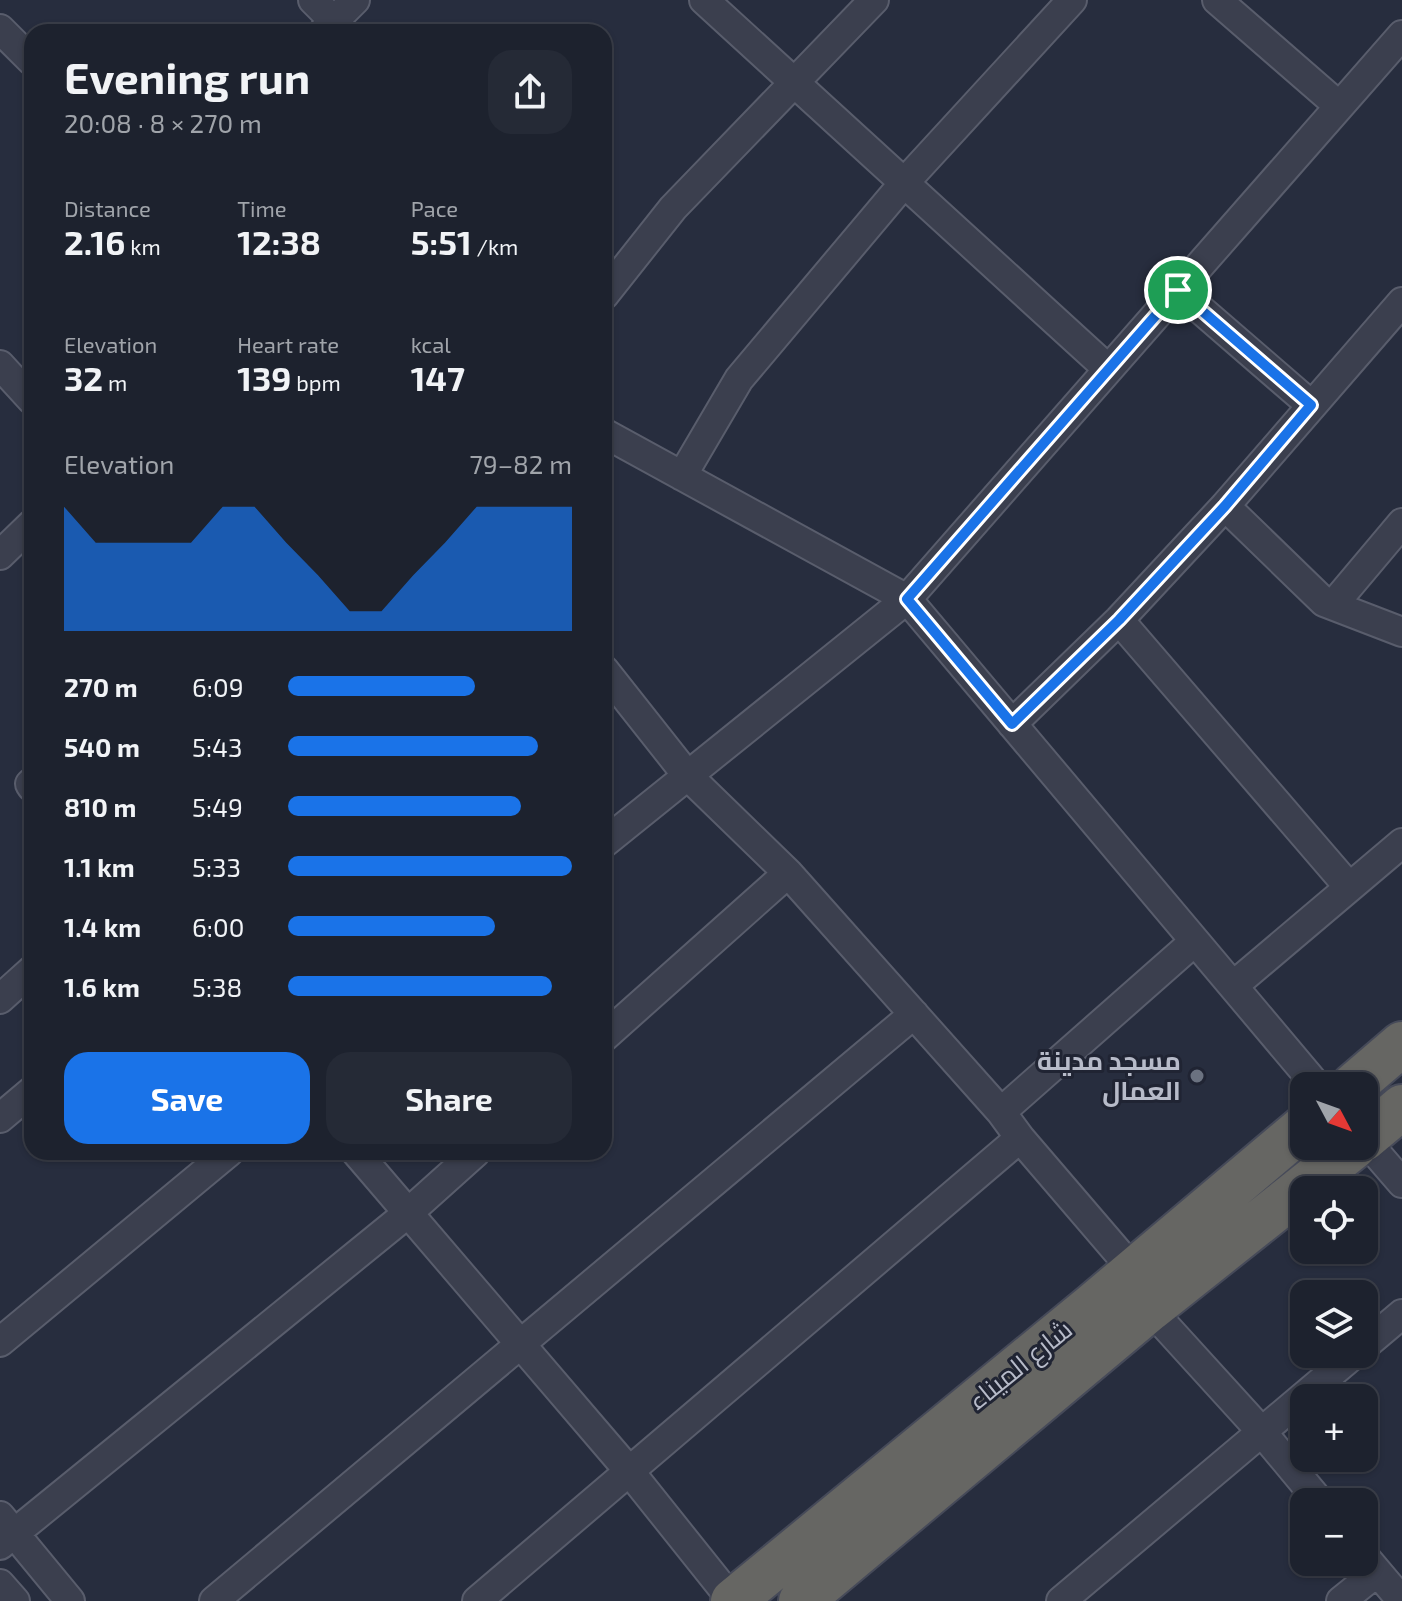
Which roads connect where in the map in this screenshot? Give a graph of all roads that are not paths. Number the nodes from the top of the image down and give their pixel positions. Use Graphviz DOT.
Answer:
graph roads {
  1 [pos="313,0"];
  2 [pos="355,0"];
  3 [pos="704,0"];
  4 [pos="874,0"];
  5 [pos="1072,0"];
  6 [pos="1217,0"];
  7 [pos="326,24"];
  8 [pos="331,24"];
  9 [pos="0,29"];
  10 [pos="1402,35"];
  11 [pos="24,53"];
  12 [pos="795,83"];
  13 [pos="1339,106"];
  14 [pos="904,183"];
  15 [pos="612,285"];
  16 [pos="1178,290"];
  17 [pos="1402,302"];
  18 [pos="0,365"];
  19 [pos="1108,369"];
  20 [pos="24,391"];
  21 [pos="1311,405"];
  22 [pos="612,437"];
  23 [pos="682,476"];
  24 [pos="1225,506"];
  25 [pos="1402,523"];
  26 [pos="24,532"];
  27 [pos="0,555"];
  28 [pos="907,599"];
  29 [pos="1333,605"];
  30 [pos="1119,620"];
  31 [pos="1402,632"];
  32 [pos="612,680"];
  33 [pos="1012,724"];
  34 [pos="687,775"];
  35 [pos="612,836"];
  36 [pos="1402,843"];
  37 [pos="788,873"];
  38 [pos="1349,887"];
  39 [pos="1195,941"];
  40 [pos="24,977"];
  41 [pos="1233,986"];
  42 [pos="0,999"];
  43 [pos="914,1014"];
  44 [pos="612,1030"];
  45 [pos="1402,1044"];
  46 [pos="1305,1072"];
  47 [pos="1369,1072"];
  48 [pos="24,1098"];
  49 [pos="1402,1107"];
  50 [pos="1001,1112"];
  51 [pos="0,1118"];
  52 [pos="1378,1127"];
  53 [pos="1020,1138"];
  54 [pos="1290,1141"];
  55 [pos="1378,1155"];
  56 [pos="219,1160"];
  57 [pos="363,1160"];
  58 [pos="467,1160"];
  59 [pos="1334,1160"];
  60 [pos="1402,1183"];
  61 [pos="408,1213"];
  62 [pos="1142,1290"];
  63 [pos="1402,1314"];
  64 [pos="1378,1334"];
  65 [pos="0,1342"];
  66 [pos="521,1343"];
  67 [pos="1337,1368"];
  68 [pos="1261,1431"];
  69 [pos="630,1472"];
  70 [pos="1308,1488"];
  71 [pos="5,1531"];
  72 [pos="1378,1573"];
  73 [pos="1361,1576"];
  74 [pos="0,1584"];
  75 [pos="15,1601"];
  76 [pos="70,1601"];
  77 [pos="214,1601"];
  78 [pos="477,1601"];
  79 [pos="733,1601"];
  80 [pos="801,1601"];
  81 [pos="1061,1601"];
  82 [pos="1341,1601"];
  83 [pos="1402,1601"];
  1 -- 7 [label="street"];
  2 -- 8 [label="street"];
  3 -- 12 [label="street"];
  4 -- 12 [label="street"];
  5 -- 14 [label="street"];
  6 -- 13 [label="street"];
  9 -- 11 [label="street"];
  10 -- 13 [label="street"];
  12 -- 14 [label="street"];
  12 -- 15 [label="street"];
  13 -- 16 [label="street"];
  14 -- 19 [label="street"];
  14 -- 23 [label="street"];
  16 -- 19 [label="street"];
  16 -- 21 [label="street"];
  17 -- 21 [label="street"];
  18 -- 20 [label="street"];
  19 -- 28 [label="street"];
  21 -- 24 [label="street"];
  22 -- 23 [label="street"];
  23 -- 28 [label="street"];
  24 -- 29 [label="street"];
  24 -- 30 [label="street"];
  25 -- 29 [label="street"];
  26 -- 27 [label="street"];
  28 -- 33 [label="street"];
  28 -- 34 [label="street"];
  29 -- 31 [label="street"];
  30 -- 33 [label="street"];
  30 -- 38 [label="street"];
  32 -- 34 [label="street"];
  33 -- 39 [label="street"];
  34 -- 35 [label="street"];
  34 -- 37 [label="street"];
  36 -- 38 [label="street"];
  37 -- 43 [label="street"];
  37 -- 44 [label="street"];
  38 -- 41 [label="street"];
  39 -- 41 [label="street"];
  39 -- 50 [label="street"];
  40 -- 42 [label="street"];
  41 -- 46 [label="street"];
  43 -- 50 [label="street"];
  43 -- 66 [label="street"];
  45 -- 47 [label="highway"];
  48 -- 51 [label="street"];
  49 -- 52 [label="highway"];
  50 -- 53 [label="street"];
  53 -- 62 [label="street"];
  53 -- 69 [label="street"];
  54 -- 62 [label="highway, شارع الميناء"];
  55 -- 60 [label="street"];
  56 -- 65 [label="street"];
  57 -- 61 [label="street"];
  58 -- 61 [label="street"];
  59 -- 62 [label="highway, شارع الميناء"];
  61 -- 66 [label="street"];
  61 -- 71 [label="street"];
  62 -- 68 [label="street"];
  62 -- 79 [label="highway, شارع الميناء"];
  62 -- 80 [label="highway, شارع الميناء"];
  63 -- 64 [label="street"];
  66 -- 69 [label="street"];
  66 -- 77 [label="street"];
  67 -- 68 [label="street"];
  68 -- 70 [label="street"];
  68 -- 81 [label="street"];
  69 -- 78 [label="street"];
  69 -- 79 [label="street"];
  71 -- 76 [label="street"];
  72 -- 83 [label="street"];
  73 -- 82 [label="street"];
  74 -- 75 [label="street"];
}
